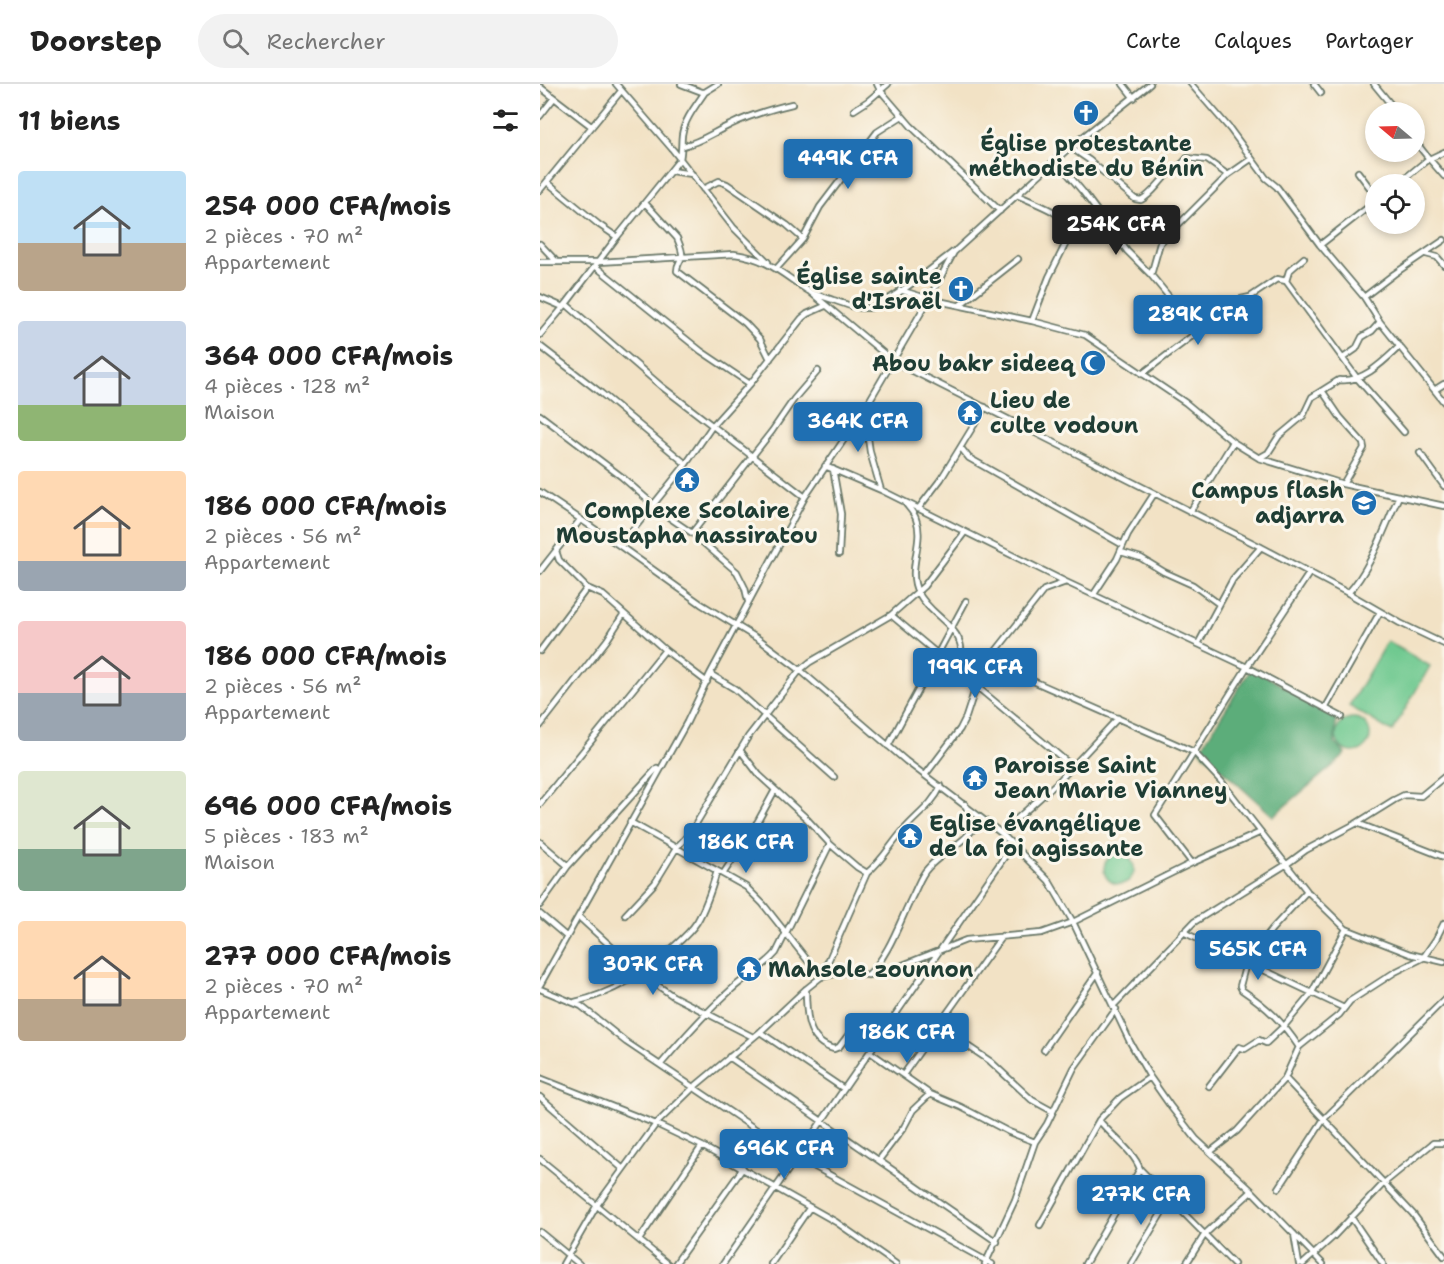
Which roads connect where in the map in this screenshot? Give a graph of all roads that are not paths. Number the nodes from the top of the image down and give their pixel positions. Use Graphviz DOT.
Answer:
graph roads {
  1 [pos="616,84"];
  2 [pos="681,84"];
  3 [pos="718,84"];
  4 [pos="877,84"];
  5 [pos="888,84"];
  6 [pos="1122,84"];
  7 [pos="1150,84"];
  8 [pos="1191,84"];
  9 [pos="1314,84"];
  10 [pos="1374,84"];
  11 [pos="540,87"];
  12 [pos="880,90"];
  13 [pos="621,91"];
  14 [pos="705,92"];
  15 [pos="1321,93"];
  16 [pos="554,98"];
  17 [pos="1134,98"];
  18 [pos="1389,102"];
  19 [pos="792,104"];
  20 [pos="854,110"];
  21 [pos="540,116"];
  22 [pos="902,116"];
  23 [pos="591,126"];
  24 [pos="683,146"];
  25 [pos="1070,147"];
  26 [pos="1444,152"];
  27 [pos="1425,157"];
  28 [pos="680,159"];
  29 [pos="1251,159"];
  30 [pos="1056,160"];
  31 [pos="1427,160"];
  32 [pos="671,171"];
  33 [pos="1358,172"];
  34 [pos="692,174"];
  35 [pos="1410,174"];
  36 [pos="1228,175"];
  37 [pos="1444,176"];
  38 [pos="1365,181"];
  39 [pos="547,182"];
  40 [pos="703,189"];
  41 [pos="540,190"];
  42 [pos="1017,195"];
  43 [pos="645,204"];
  44 [pos="1365,210"];
  45 [pos="1000,211"];
  46 [pos="1109,228"];
  47 [pos="1074,229"];
  48 [pos="617,237"];
  49 [pos="803,239"];
  50 [pos="1444,240"];
  51 [pos="540,244"];
  52 [pos="1320,245"];
  53 [pos="954,252"];
  54 [pos="1426,254"];
  55 [pos="682,257"];
  56 [pos="1304,258"];
  57 [pos="1018,259"];
  58 [pos="556,261"];
  59 [pos="540,262"];
  60 [pos="769,263"];
  61 [pos="597,264"];
  62 [pos="1444,265"];
  63 [pos="777,268"];
  64 [pos="1151,274"];
  65 [pos="1286,280"];
  66 [pos="900,290"];
  67 [pos="809,291"];
  68 [pos="540,297"];
  69 [pos="1365,297"];
  70 [pos="929,299"];
  71 [pos="961,304"];
  72 [pos="565,305"];
  73 [pos="825,306"];
  74 [pos="1032,321"];
  75 [pos="1380,322"];
  76 [pos="1198,332"];
  77 [pos="540,335"];
  78 [pos="540,346"];
  79 [pos="1400,346"];
  80 [pos="1343,358"];
  81 [pos="770,359"];
  82 [pos="893,361"];
  83 [pos="818,371"];
  84 [pos="1142,374"];
  85 [pos="1357,378"];
  86 [pos="750,384"];
  87 [pos="1444,384"];
  88 [pos="1436,389"];
  89 [pos="1323,392"];
  90 [pos="1444,402"];
  91 [pos="985,407"];
  92 [pos="864,410"];
  93 [pos="540,415"];
  94 [pos="713,425"];
  95 [pos="1404,432"];
  96 [pos="1233,442"];
  97 [pos="961,448"];
  98 [pos="1420,453"];
  99 [pos="752,457"];
  100 [pos="1259,458"];
  101 [pos="686,464"];
  102 [pos="825,466"];
  103 [pos="833,469"];
  104 [pos="1343,484"];
  105 [pos="1444,486"];
  106 [pos="881,490"];
  107 [pos="1154,494"];
  108 [pos="541,495"];
  109 [pos="1399,496"];
  110 [pos="805,497"];
  111 [pos="905,502"];
  112 [pos="653,504"];
  113 [pos="1444,506"];
  114 [pos="918,509"];
  115 [pos="1190,512"];
  116 [pos="580,520"];
  117 [pos="965,532"];
  118 [pos="692,533"];
  119 [pos="1123,545"];
  120 [pos="620,546"];
  121 [pos="1261,547"];
  122 [pos="556,551"];
  123 [pos="1121,552"];
  124 [pos="839,554"];
  125 [pos="540,571"];
  126 [pos="1310,572"];
  127 [pos="1066,582"];
  128 [pos="587,588"];
  129 [pos="1348,592"];
  130 [pos="918,593"];
  131 [pos="1094,594"];
  132 [pos="748,601"];
  133 [pos="966,601"];
  134 [pos="1219,604"];
  135 [pos="1380,612"];
  136 [pos="623,615"];
  137 [pos="891,615"];
  138 [pos="736,625"];
  139 [pos="950,629"];
  140 [pos="1198,644"];
  141 [pos="1444,644"];
  142 [pos="665,650"];
  143 [pos="540,651"];
  144 [pos="936,655"];
  145 [pos="988,661"];
  146 [pos="1247,667"];
  147 [pos="800,670"];
  148 [pos="957,671"];
  149 [pos="710,674"];
  150 [pos="707,682"];
  151 [pos="976,685"];
  152 [pos="1326,707"];
  153 [pos="766,715"];
  154 [pos="1342,717"];
  155 [pos="1118,718"];
  156 [pos="540,726"];
  157 [pos="888,746"];
  158 [pos="740,750"];
  159 [pos="1194,752"];
  160 [pos="664,760"];
  161 [pos="1072,767"];
  162 [pos="926,774"];
  163 [pos="834,777"];
  164 [pos="1444,777"];
  165 [pos="941,786"];
  166 [pos="775,790"];
  167 [pos="540,804"];
  168 [pos="965,804"];
  169 [pos="630,822"];
  170 [pos="1357,823"];
  171 [pos="1262,832"];
  172 [pos="1001,833"];
  173 [pos="540,842"];
  174 [pos="830,844"];
  175 [pos="1012,846"];
  176 [pos="676,847"];
  177 [pos="1444,857"];
  178 [pos="1192,863"];
  179 [pos="1287,864"];
  180 [pos="568,866"];
  181 [pos="717,871"];
  182 [pos="867,873"];
  183 [pos="723,874"];
  184 [pos="1307,891"];
  185 [pos="540,905"];
  186 [pos="540,914"];
  187 [pos="625,915"];
  188 [pos="579,917"];
  189 [pos="1073,921"];
  190 [pos="1444,923"];
  191 [pos="1346,930"];
  192 [pos="1183,932"];
  193 [pos="786,934"];
  194 [pos="1002,936"];
  195 [pos="567,937"];
  196 [pos="939,952"];
  197 [pos="1423,958"];
  198 [pos="1444,962"];
  199 [pos="1246,963"];
  200 [pos="1098,972"];
  201 [pos="641,975"];
  202 [pos="820,975"];
  203 [pos="868,975"];
  204 [pos="540,987"];
  205 [pos="806,989"];
  206 [pos="1311,994"];
  207 [pos="1444,1000"];
  208 [pos="574,1002"];
  209 [pos="1115,1007"];
  210 [pos="1344,1008"];
  211 [pos="708,1012"];
  212 [pos="1285,1025"];
  213 [pos="938,1026"];
  214 [pos="760,1032"];
  215 [pos="849,1034"];
  216 [pos="753,1037"];
  217 [pos="1299,1047"];
  218 [pos="1044,1050"];
  219 [pos="870,1052"];
  220 [pos="729,1057"];
  221 [pos="661,1064"];
  222 [pos="903,1075"];
  223 [pos="1150,1077"];
  224 [pos="540,1078"];
  225 [pos="1285,1078"];
  226 [pos="1209,1086"];
  227 [pos="693,1087"];
  228 [pos="844,1089"];
  229 [pos="930,1094"];
  230 [pos="540,1097"];
  231 [pos="1052,1111"];
  232 [pos="1323,1119"];
  233 [pos="1099,1120"];
  234 [pos="822,1121"];
  235 [pos="656,1124"];
  236 [pos="1035,1142"];
  237 [pos="1444,1143"];
  238 [pos="702,1146"];
  239 [pos="1210,1152"];
  240 [pos="797,1157"];
  241 [pos="540,1159"];
  242 [pos="879,1160"];
  243 [pos="743,1168"];
  244 [pos="623,1169"];
  245 [pos="1140,1169"];
  246 [pos="1384,1183"];
  247 [pos="776,1188"];
  248 [pos="1279,1188"];
  249 [pos="1252,1191"];
  250 [pos="1170,1199"];
  251 [pos="597,1205"];
  252 [pos="810,1207"];
  253 [pos="1351,1217"];
  254 [pos="1040,1225"];
  255 [pos="540,1232"];
  256 [pos="1205,1234"];
  257 [pos="1294,1234"];
  258 [pos="639,1240"];
  259 [pos="997,1242"];
  260 [pos="567,1255"];
  261 [pos="1314,1255"];
  262 [pos="885,1256"];
  263 [pos="1444,1256"];
  264 [pos="988,1263"];
  265 [pos="563,1264"];
  266 [pos="579,1264"];
  267 [pos="668,1264"];
  268 [pos="675,1264"];
  269 [pos="723,1264"];
  270 [pos="771,1264"];
  271 [pos="883,1264"];
  272 [pos="896,1264"];
  273 [pos="1085,1264"];
  274 [pos="1131,1264"];
  275 [pos="1186,1264"];
  276 [pos="1234,1264"];
  277 [pos="1301,1264"];
  278 [pos="1323,1264"];
  279 [pos="1383,1264"];
  1 -- 13 [label="street"];
  2 -- 14 [label="street"];
  3 -- 14 [label="street"];
  4 -- 12 [label="street"];
  5 -- 12 [label="street"];
  6 -- 17 [label="street"];
  7 -- 17 [label="street"];
  8 -- 29 [label="street"];
  9 -- 15 [label="street"];
  10 -- 18 [label="street"];
  11 -- 16 [label="street"];
  12 -- 20 [label="street"];
  12 -- 22 [label="street"];
  13 -- 23 [label="street"];
  13 -- 28 [label="street"];
  14 -- 24 [label="street"];
  16 -- 21 [label="street"];
  16 -- 23 [label="street"];
  17 -- 25 [label="street"];
  19 -- 24 [label="street"];
  22 -- 45 [label="street"];
  22 -- 49 [label="street"];
  23 -- 39 [label="street"];
  24 -- 28 [label="street"];
  25 -- 30 [label="street"];
  25 -- 36 [label="street"];
  26 -- 31 [label="street"];
  27 -- 31 [label="street"];
  28 -- 32 [label="street"];
  28 -- 34 [label="street"];
  29 -- 36 [label="street"];
  29 -- 52 [label="street"];
  30 -- 42 [label="street"];
  30 -- 46 [label="street"];
  31 -- 35 [label="street"];
  31 -- 37 [label="street"];
  32 -- 34 [label="street"];
  32 -- 43 [label="street"];
  33 -- 38 [label="street"];
  34 -- 40 [label="street"];
  36 -- 64 [label="street"];
  39 -- 41 [label="street"];
  39 -- 48 [label="street"];
  40 -- 49 [label="street"];
  40 -- 60 [label="street"];
  42 -- 45 [label="street"];
  42 -- 47 [label="street"];
  43 -- 48 [label="street"];
  43 -- 55 [label="street"];
  44 -- 52 [label="street"];
  45 -- 53 [label="street"];
  46 -- 47 [label="street"];
  46 -- 64 [label="street"];
  47 -- 74 [label="street"];
  48 -- 61 [label="street"];
  49 -- 63 [label="street"];
  50 -- 54 [label="street"];
  51 -- 58 [label="street"];
  52 -- 69 [label="street"];
  53 -- 66 [label="street"];
  53 -- 70 [label="street"];
  54 -- 62 [label="street"];
  54 -- 69 [label="street"];
  55 -- 60 [label="street"];
  55 -- 61 [label="street"];
  55 -- 81 [label="street"];
  56 -- 65 [label="street"];
  57 -- 71 [label="street"];
  58 -- 59 [label="street"];
  58 -- 61 [label="street"];
  60 -- 63 [label="street"];
  61 -- 72 [label="street"];
  61 -- 86 [label="street"];
  63 -- 67 [label="street"];
  64 -- 76 [label="street"];
  65 -- 76 [label="street"];
  65 -- 80 [label="street"];
  66 -- 67 [label="street"];
  66 -- 70 [label="street"];
  67 -- 73 [label="street"];
  68 -- 72 [label="street"];
  69 -- 75 [label="street"];
  70 -- 71 [label="street"];
  70 -- 82 [label="street"];
  71 -- 74 [label="street"];
  72 -- 77 [label="street"];
  72 -- 94 [label="street"];
  73 -- 81 [label="street"];
  73 -- 82 [label="street"];
  74 -- 84 [label="street"];
  75 -- 79 [label="street"];
  75 -- 80 [label="street"];
  76 -- 84 [label="street"];
  78 -- 101 [label="street"];
  79 -- 85 [label="street"];
  79 -- 88 [label="street"];
  80 -- 85 [label="street"];
  81 -- 86 [label="street"];
  82 -- 91 [label="street"];
  82 -- 92 [label="street"];
  83 -- 99 [label="street"];
  84 -- 96 [label="street"];
  85 -- 89 [label="street"];
  85 -- 95 [label="street"];
  86 -- 94 [label="street"];
  87 -- 88 [label="street"];
  88 -- 90 [label="street"];
  89 -- 100 [label="street"];
  89 -- 104 [label="street"];
  91 -- 97 [label="street"];
  91 -- 107 [label="street"];
  92 -- 102 [label="street"];
  92 -- 106 [label="street"];
  93 -- 112 [label="street"];
  94 -- 99 [label="street"];
  94 -- 101 [label="street"];
  96 -- 100 [label="street"];
  96 -- 115 [label="street"];
  97 -- 114 [label="street"];
  97 -- 119 [label="street"];
  98 -- 105 [label="street"];
  99 -- 110 [label="street"];
  99 -- 118 [label="street"];
  100 -- 104 [label="street"];
  101 -- 112 [label="street"];
  102 -- 103 [label="street"];
  102 -- 110 [label="street"];
  103 -- 106 [label="street"];
  103 -- 124 [label="street"];
  104 -- 109 [label="street"];
  106 -- 111 [label="street"];
  107 -- 115 [label="street"];
  107 -- 119 [label="street"];
  108 -- 116 [label="street"];
  109 -- 113 [label="street"];
  109 -- 129 [label="street"];
  110 -- 132 [label="street"];
  111 -- 114 [label="street"];
  111 -- 130 [label="street"];
  112 -- 118 [label="street"];
  112 -- 120 [label="street"];
  114 -- 117 [label="street"];
  115 -- 121 [label="street"];
  116 -- 120 [label="street"];
  116 -- 122 [label="street"];
  117 -- 127 [label="street"];
  117 -- 130 [label="street"];
  118 -- 132 [label="street"];
  119 -- 123 [label="street"];
  120 -- 138 [label="street"];
  121 -- 126 [label="street"];
  121 -- 134 [label="street"];
  122 -- 125 [label="street"];
  122 -- 128 [label="street"];
  123 -- 131 [label="street"];
  123 -- 134 [label="street"];
  126 -- 129 [label="street"];
  126 -- 146 [label="street"];
  127 -- 131 [label="street"];
  127 -- 145 [label="street"];
  128 -- 136 [label="street"];
  128 -- 143 [label="street"];
  129 -- 135 [label="street"];
  130 -- 137 [label="street"];
  130 -- 139 [label="street"];
  131 -- 140 [label="street"];
  132 -- 138 [label="street"];
  133 -- 139 [label="street"];
  134 -- 140 [label="street"];
  135 -- 141 [label="street"];
  135 -- 152 [label="street"];
  136 -- 142 [label="street"];
  136 -- 156 [label="street"];
  137 -- 144 [label="street"];
  137 -- 147 [label="street"];
  138 -- 147 [label="street"];
  138 -- 149 [label="street"];
  139 -- 144 [label="street"];
  139 -- 148 [label="street"];
  140 -- 146 [label="street"];
  142 -- 150 [label="street"];
  142 -- 167 [label="street"];
  144 -- 148 [label="street"];
  144 -- 157 [label="street"];
  145 -- 151 [label="street"];
  145 -- 155 [label="street"];
  146 -- 152 [label="street"];
  146 -- 159 [label="street"];
  147 -- 153 [label="street"];
  147 -- 157 [label="street"];
  148 -- 151 [label="street"];
  149 -- 150 [label="street"];
  149 -- 153 [label="street"];
  150 -- 160 [label="street"];
  151 -- 161 [label="street"];
  151 -- 162 [label="street"];
  152 -- 154 [label="street"];
  153 -- 158 [label="street"];
  153 -- 163 [label="street"];
  155 -- 159 [label="street"];
  155 -- 161 [label="street"];
  157 -- 162 [label="street"];
  158 -- 166 [label="street"];
  158 -- 176 [label="street"];
  159 -- 171 [label="street"];
  159 -- 178 [label="street"];
  160 -- 169 [label="street"];
  160 -- 180 [label="street"];
  161 -- 172 [label="street"];
  162 -- 165 [label="street"];
  164 -- 170 [label="street"];
  165 -- 168 [label="street"];
  165 -- 182 [label="street"];
  166 -- 174 [label="street"];
  166 -- 183 [label="street"];
  168 -- 172 [label="street"];
  168 -- 203 [label="street"];
  169 -- 176 [label="street"];
  169 -- 188 [label="street"];
  170 -- 177 [label="street"];
  170 -- 179 [label="street"];
  171 -- 178 [label="street"];
  171 -- 179 [label="street"];
  172 -- 175 [label="street"];
  173 -- 180 [label="street"];
  174 -- 182 [label="street"];
  174 -- 193 [label="street"];
  175 -- 189 [label="street"];
  175 -- 196 [label="street"];
  176 -- 181 [label="street"];
  176 -- 187 [label="street"];
  178 -- 189 [label="street"];
  179 -- 184 [label="street"];
  179 -- 192 [label="street"];
  180 -- 185 [label="street"];
  181 -- 183 [label="street"];
  181 -- 201 [label="street"];
  182 -- 202 [label="street"];
  183 -- 193 [label="street"];
  184 -- 191 [label="street"];
  184 -- 199 [label="street"];
  186 -- 195 [label="street"];
  188 -- 195 [label="street"];
  188 -- 201 [label="street"];
  189 -- 194 [label="street"];
  189 -- 200 [label="street"];
  190 -- 197 [label="street"];
  191 -- 197 [label="street"];
  191 -- 206 [label="street"];
  192 -- 199 [label="street"];
  192 -- 209 [label="street"];
  193 -- 202 [label="street"];
  193 -- 211 [label="street"];
  194 -- 196 [label="street"];
  194 -- 213 [label="street"];
  195 -- 204 [label="street"];
  196 -- 203 [label="street"];
  196 -- 219 [label="street"];
  197 -- 198 [label="street"];
  197 -- 210 [label="street"];
  199 -- 206 [label="street"];
  199 -- 212 [label="street"];
  200 -- 209 [label="street"];
  200 -- 218 [label="street"];
  201 -- 208 [label="street"];
  201 -- 211 [label="street"];
  202 -- 203 [label="street"];
  202 -- 205 [label="street"];
  204 -- 208 [label="street"];
  205 -- 214 [label="street"];
  205 -- 215 [label="street"];
  206 -- 210 [label="street"];
  206 -- 212 [label="street"];
  207 -- 232 [label="street"];
  208 -- 221 [label="street"];
  209 -- 223 [label="street"];
  209 -- 231 [label="street"];
  210 -- 217 [label="street"];
  211 -- 216 [label="street"];
  211 -- 221 [label="street"];
  212 -- 217 [label="street"];
  212 -- 226 [label="street"];
  213 -- 222 [label="street"];
  213 -- 231 [label="street"];
  214 -- 216 [label="street"];
  214 -- 228 [label="street"];
  216 -- 220 [label="street"];
  217 -- 225 [label="street"];
  219 -- 222 [label="street"];
  219 -- 228 [label="street"];
  220 -- 227 [label="street"];
  220 -- 234 [label="street"];
  221 -- 227 [label="street"];
  222 -- 229 [label="street"];
  223 -- 233 [label="street"];
  223 -- 239 [label="street"];
  224 -- 235 [label="street"];
  225 -- 232 [label="street"];
  225 -- 239 [label="street"];
  227 -- 235 [label="street"];
  227 -- 240 [label="street"];
  228 -- 234 [label="street"];
  229 -- 236 [label="street"];
  229 -- 242 [label="street"];
  230 -- 244 [label="street"];
  231 -- 236 [label="street"];
  232 -- 246 [label="street"];
  232 -- 248 [label="street"];
  233 -- 245 [label="street"];
  233 -- 254 [label="street"];
  234 -- 240 [label="street"];
  234 -- 242 [label="street"];
  235 -- 238 [label="street"];
  235 -- 244 [label="street"];
  236 -- 259 [label="street"];
  237 -- 246 [label="street"];
  238 -- 243 [label="street"];
  238 -- 258 [label="street"];
  239 -- 249 [label="street"];
  240 -- 247 [label="street"];
  240 -- 264 [label="street"];
  241 -- 251 [label="street"];
  242 -- 259 [label="street"];
  243 -- 247 [label="street"];
  243 -- 268 [label="street"];
  244 -- 251 [label="street"];
  245 -- 250 [label="street"];
  245 -- 273 [label="street"];
  246 -- 253 [label="street"];
  246 -- 263 [label="street"];
  247 -- 252 [label="street"];
  247 -- 269 [label="street"];
  249 -- 256 [label="street"];
  249 -- 257 [label="street"];
  250 -- 256 [label="street"];
  250 -- 274 [label="street"];
  251 -- 258 [label="street"];
  251 -- 260 [label="street"];
  252 -- 262 [label="street"];
  252 -- 270 [label="street"];
  253 -- 261 [label="street"];
  253 -- 279 [label="street"];
  255 -- 260 [label="street"];
  256 -- 275 [label="street"];
  256 -- 276 [label="street"];
  257 -- 261 [label="street"];
  257 -- 277 [label="street"];
  258 -- 267 [label="street"];
  259 -- 264 [label="street"];
  260 -- 265 [label="street"];
  260 -- 266 [label="street"];
  261 -- 277 [label="street"];
  261 -- 278 [label="street"];
  262 -- 271 [label="street"];
  262 -- 272 [label="street"];
}
